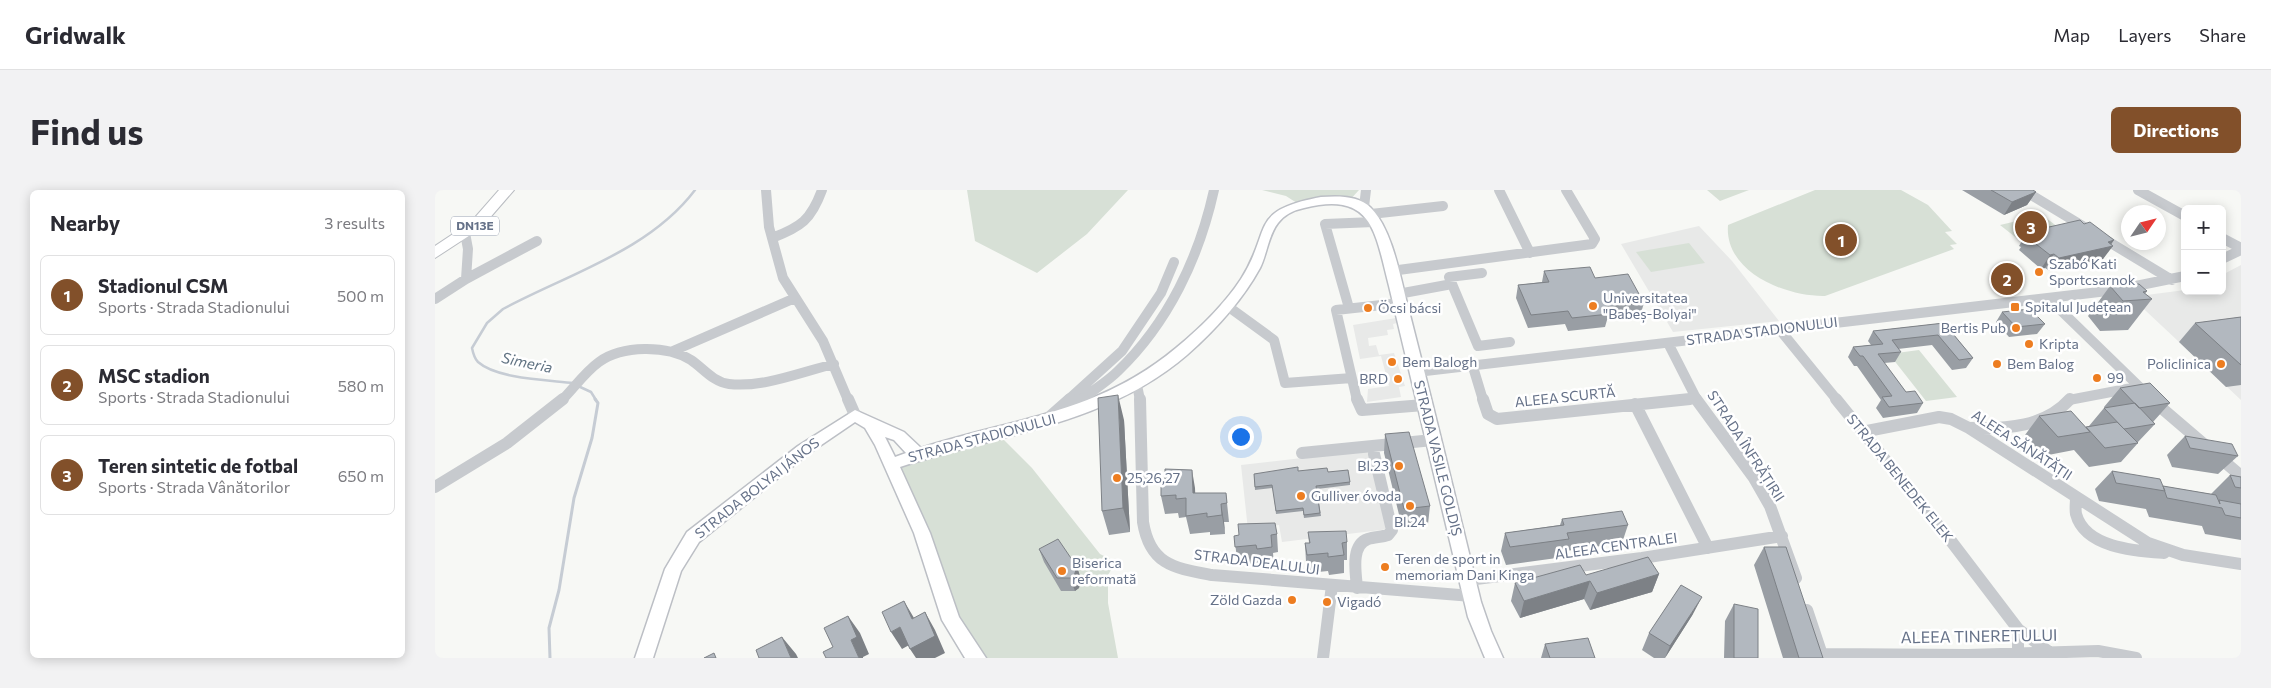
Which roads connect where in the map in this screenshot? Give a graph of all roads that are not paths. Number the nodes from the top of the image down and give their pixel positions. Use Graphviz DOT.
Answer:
graph roads {
  1 [pos="507,190"];
  2 [pos="766,190"];
  3 [pos="822,190"];
  4 [pos="1214,190"];
  5 [pos="1366,190"];
  6 [pos="1499,190"];
  7 [pos="1566,190"];
  8 [pos="2023,190"];
  9 [pos="2138,190"];
  10 [pos="1443,206"];
  11 [pos="1369,214"];
  12 [pos="2181,214"];
  13 [pos="465,233"];
  14 [pos="772,238"];
  15 [pos="2226,240"];
  16 [pos="537,241"];
  17 [pos="2241,249"];
  18 [pos="435,253"];
  19 [pos="1530,253"];
  20 [pos="2226,257"];
  21 [pos="1174,262"];
  22 [pos="1391,271"];
  23 [pos="1482,272"];
  24 [pos="2181,277"];
  25 [pos="466,278"];
  26 [pos="2172,280"];
  27 [pos="1452,284"];
  28 [pos="795,298"];
  29 [pos="1399,298"];
  30 [pos="2048,298"];
  31 [pos="435,299"];
  32 [pos="1226,305"];
  33 [pos="1349,308"];
  34 [pos="1780,330"];
  35 [pos="1510,342"];
  36 [pos="1668,343"];
  37 [pos="673,351"];
  38 [pos="834,364"];
  39 [pos="1473,367"];
  40 [pos="1417,372"];
  41 [pos="1352,378"];
  42 [pos="1137,386"];
  43 [pos="2137,387"];
  44 [pos="1696,398"];
  45 [pos="1635,404"];
  46 [pos="1424,405"];
  47 [pos="855,415"];
  48 [pos="1065,416"];
  49 [pos="1043,423"];
  50 [pos="870,424"];
  51 [pos="1969,428"];
  52 [pos="1862,432"];
  53 [pos="1433,440"];
  54 [pos="1302,453"];
  55 [pos="917,454"];
  56 [pos="1374,454"];
  57 [pos="891,464"];
  58 [pos="2241,476"];
  59 [pos="435,488"];
  60 [pos="2076,498"];
  61 [pos="1783,536"];
  62 [pos="1708,548"];
  63 [pos="2183,555"];
  64 [pos="2241,564"];
  65 [pos="1468,580"];
  66 [pos="1331,585"];
  67 [pos="1357,588"];
  68 [pos="1472,596"];
  69 [pos="2018,628"];
  70 [pos="2051,654"];
  71 [pos="2018,655"];
  72 [pos="1822,656"];
  73 [pos="644,658"];
  74 [pos="977,658"];
  75 [pos="1323,658"];
  76 [pos="1494,658"];
  77 [pos="2136,658"];
  1 -- 13 [label="main road, DN13E"];
  2 -- 14 [label="street"];
  3 -- 14 [label="street"];
  4 -- 48 [label="street"];
  5 -- 11 [label="street"];
  6 -- 19 [label="street"];
  7 -- 19 [label="street"];
  8 -- 26 [label="street"];
  9 -- 12 [label="street"];
  10 -- 11 [label="street"];
  11 -- 22 [label="street"];
  11 -- 32 [label="street, STRADA STADIONULUI"];
  11 -- 33 [label="street"];
  13 -- 18 [label="main road, DN13E"];
  13 -- 25 [label="street"];
  14 -- 28 [label="street"];
  15 -- 17 [label="street"];
  16 -- 25 [label="street"];
  17 -- 20 [label="street"];
  19 -- 22 [label="street"];
  21 -- 49 [label="street"];
  22 -- 29 [label="street"];
  23 -- 27 [label="street"];
  24 -- 26 [label="street, STRADA STADIONULUI"];
  25 -- 31 [label="street"];
  26 -- 30 [label="street, STRADA STADIONULUI"];
  27 -- 29 [label="street"];
  27 -- 35 [label="street"];
  28 -- 37 [label="street"];
  28 -- 38 [label="street"];
  29 -- 33 [label="street"];
  29 -- 40 [label="street"];
  30 -- 34 [label="street, STRADA STADIONULUI"];
  30 -- 43 [label="street"];
  32 -- 41 [label="street"];
  32 -- 42 [label="street, STRADA STADIONULUI"];
  33 -- 41 [label="street"];
  34 -- 36 [label="street, STRADA STADIONULUI"];
  34 -- 52 [label="street, STRADA BENEDEK ELEK"];
  36 -- 39 [label="street, STRADA STADIONULUI"];
  36 -- 44 [label="street, STRADA ÎNFRĂȚIRII"];
  37 -- 38 [label="street"];
  37 -- 59 [label="street"];
  38 -- 47 [label="street"];
  39 -- 40 [label="street, STRADA STADIONULUI"];
  39 -- 45 [label="street, ALEEA SCURTĂ"];
  40 -- 46 [label="street, STRADA VASILE GOLDIȘ"];
  41 -- 46 [label="street"];
  42 -- 48 [label="street, STRADA STADIONULUI"];
  42 -- 66 [label="street, STRADA DEALULUI"];
  43 -- 51 [label="street"];
  43 -- 58 [label="street"];
  44 -- 45 [label="street, ALEEA SCURTĂ"];
  44 -- 61 [label="street, STRADA ÎNFRĂȚIRII"];
  45 -- 62 [label="street, ALEEA CENTRALEI"];
  46 -- 53 [label="street, STRADA VASILE GOLDIȘ"];
  47 -- 50 [label="street"];
  47 -- 73 [label="street, STRADA BOLYAI JÁNOS"];
  48 -- 49 [label="street, STRADA STADIONULUI"];
  49 -- 55 [label="street, STRADA STADIONULUI"];
  50 -- 55 [label="street"];
  50 -- 57 [label="street"];
  51 -- 52 [label="street, ALEEA SĂNĂTĂȚII"];
  51 -- 60 [label="street, ALEEA SĂNĂTĂȚII"];
  52 -- 69 [label="street, STRADA BENEDEK ELEK"];
  53 -- 54 [label="street"];
  53 -- 65 [label="street, STRADA VASILE GOLDIȘ"];
  55 -- 57 [label="street, STRADA STADIONULUI"];
  56 -- 67 [label="street"];
  57 -- 74 [label="street"];
  60 -- 63 [label="street, ALEEA SĂNĂTĂȚII"];
  60 -- 63 [label="street, ALEEA SĂNĂTĂȚII"];
  61 -- 62 [label="street, ALEEA CENTRALEI"];
  61 -- 72 [label="street, STRADA ÎNFRĂȚIRII"];
  62 -- 65 [label="street, ALEEA CENTRALEI"];
  63 -- 64 [label="street, ALEEA SĂNĂTĂȚII"];
  65 -- 68 [label="street, STRADA VASILE GOLDIȘ"];
  66 -- 67 [label="street, STRADA DEALULUI"];
  66 -- 75 [label="street"];
  67 -- 68 [label="street, STRADA DEALULUI"];
  68 -- 76 [label="street, STRADA VASILE GOLDIȘ"];
  69 -- 70 [label="street, STRADA BENEDEK ELEK"];
  69 -- 71 [label="street"];
  70 -- 71 [label="street, ALEEA TINERETULUI"];
  70 -- 77 [label="street, ALEEA TINERETULUI"];
  71 -- 72 [label="street, ALEEA TINERETULUI"];
}
